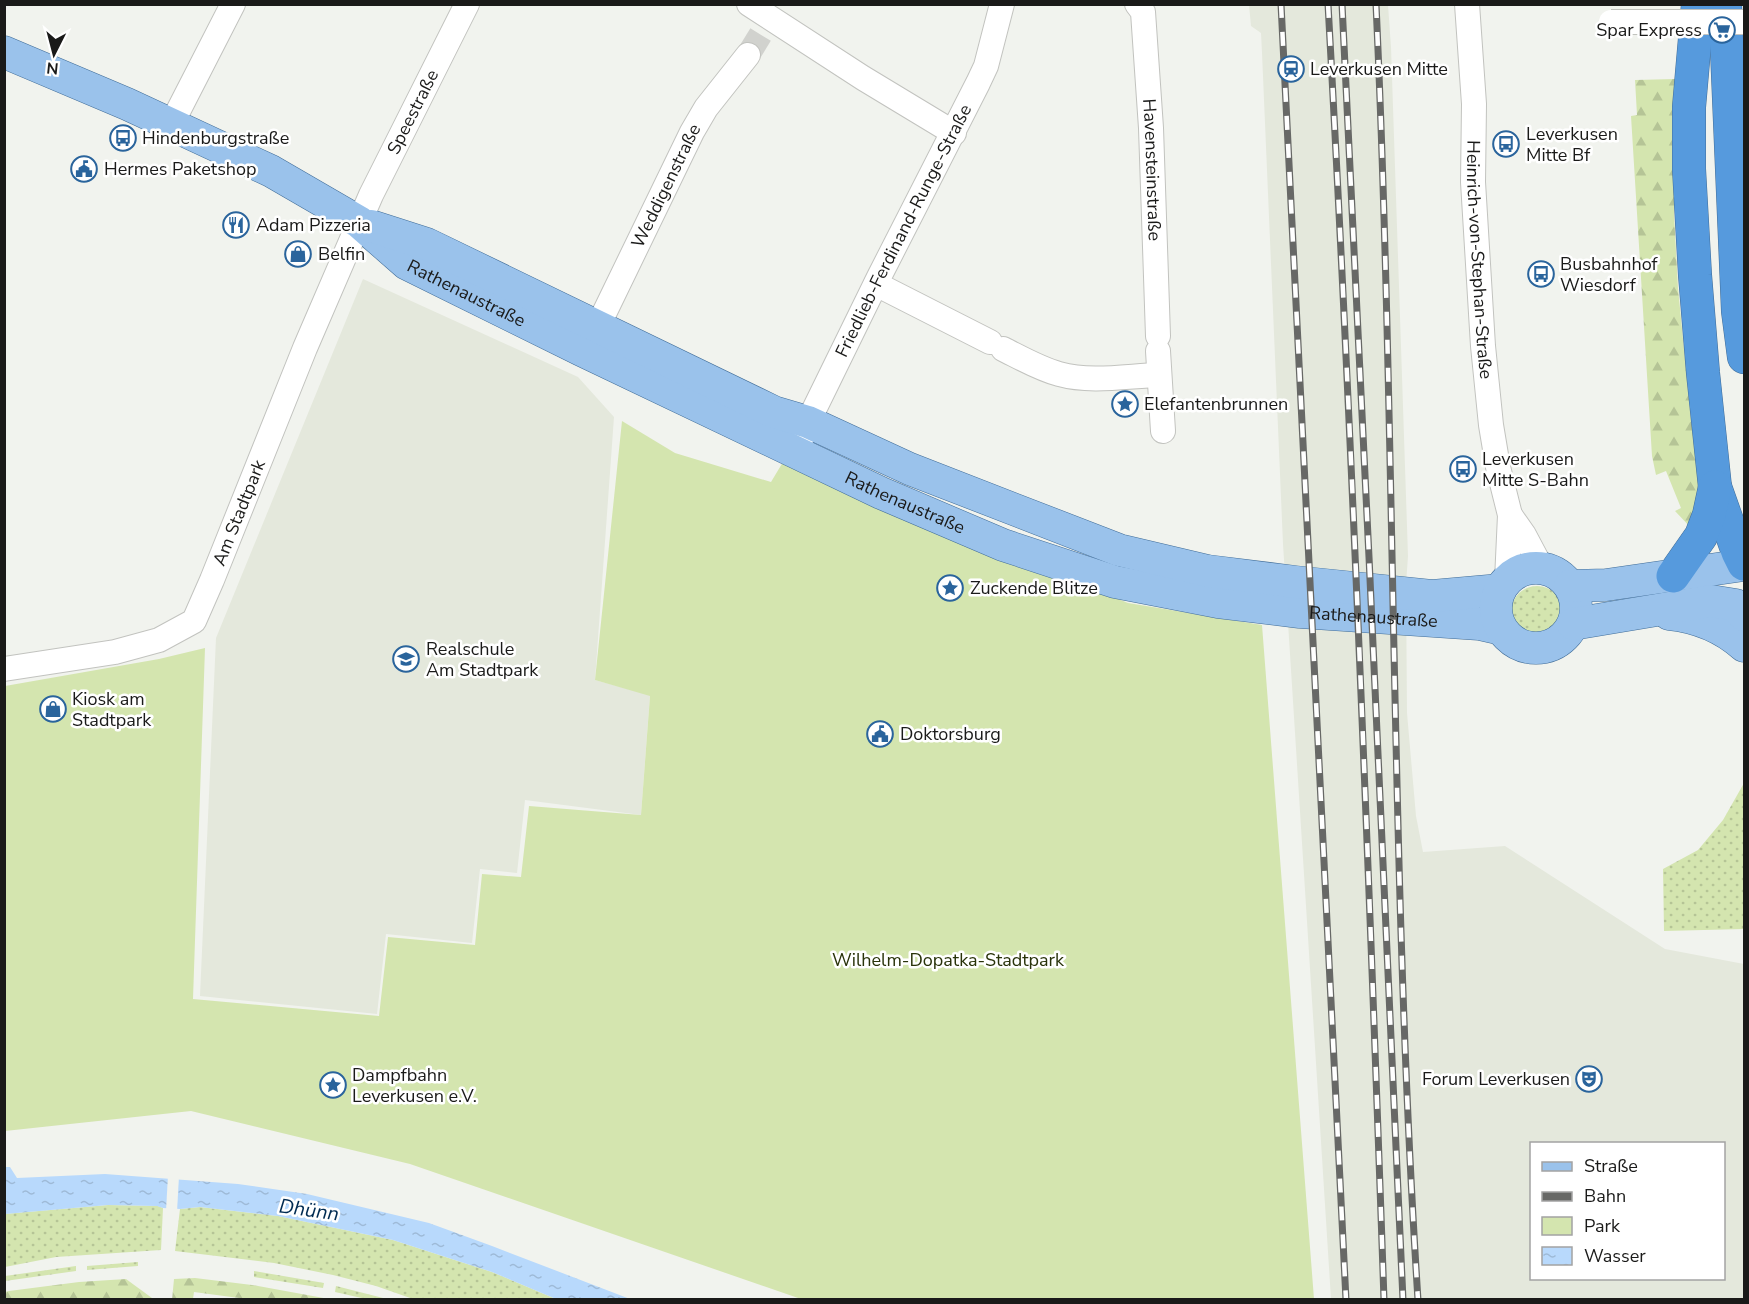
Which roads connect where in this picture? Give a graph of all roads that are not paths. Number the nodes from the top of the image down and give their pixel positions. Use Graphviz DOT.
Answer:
graph roads {
  1 [pos="232,4"];
  2 [pos="467,4"];
  3 [pos="749,4"];
  4 [pos="1002,4"];
  5 [pos="1137,4"];
  6 [pos="1698,4"];
  7 [pos="1725,4"];
  8 [pos="1468,12"];
  9 [pos="1611,22"];
  10 [pos="1744,22"];
  11 [pos="4,52"];
  12 [pos="748,55"];
  13 [pos="171,125"];
  14 [pos="954,133"];
  15 [pos="359,222"];
  16 [pos="876,284"];
  17 [pos="597,328"];
  18 [pos="1744,357"];
  19 [pos="1159,375"];
  20 [pos="808,422"];
  21 [pos="1163,431"];
  22 [pos="796,454"];
  23 [pos="1715,487"];
  24 [pos="1510,515"];
  25 [pos="1744,565"];
  26 [pos="1541,567"];
  27 [pos="1673,576"];
  28 [pos="1503,585"];
  29 [pos="1570,586"];
  30 [pos="1650,612"];
  31 [pos="1744,615"];
  32 [pos="1573,624"];
  33 [pos="1501,629"];
  34 [pos="1744,646"];
  35 [pos="5,666"];
  1 -- 13 [label="street"];
  2 -- 15 [label="street, Speestraße"];
  3 -- 14 [label="street"];
  4 -- 14 [label="street, Friedlieb-Ferdinand-Runge-Straße"];
  5 -- 19 [label="street, Havensteinstraße"];
  6 -- 23 [label="highway"];
  7 -- 18 [label="highway"];
  8 -- 24 [label="street, Heinrich-von-Stephan-Straße"];
  9 -- 10 [label="street, bridge"];
  11 -- 13 [label="main road, Rathenaustraße"];
  12 -- 17 [label="street, Weddigenstraße"];
  13 -- 15 [label="main road, Rathenaustraße"];
  14 -- 16 [label="street, Friedlieb-Ferdinand-Runge-Straße"];
  15 -- 17 [label="main road, Rathenaustraße"];
  15 -- 22 [label="main road, Rathenaustraße"];
  15 -- 35 [label="street, Am Stadtpark"];
  16 -- 19 [label="street"];
  16 -- 20 [label="street, Friedlieb-Ferdinand-Runge-Straße"];
  17 -- 20 [label="main road, Rathenaustraße"];
  19 -- 21 [label="street, Havensteinstraße"];
  20 -- 22 [label="street, Friedlieb-Ferdinand-Runge-Straße"];
  20 -- 28 [label="main road, Rathenaustraße"];
  22 -- 33 [label="main road, Rathenaustraße"];
  23 -- 25 [label="highway"];
  23 -- 27 [label="highway"];
  24 -- 26 [label="street, Heinrich-von-Stephan-Straße"];
  24 -- 28 [label="street, Heinrich-von-Stephan-Straße"];
  25 -- 27 [label="main road"];
  26 -- 28 [label="main road"];
  26 -- 29 [label="main road"];
  27 -- 29 [label="main road"];
  28 -- 33 [label="main road"];
  29 -- 32 [label="main road"];
  30 -- 31 [label="main road"];
  30 -- 32 [label="main road"];
  30 -- 34 [label="main road"];
  32 -- 33 [label="main road"];
}
